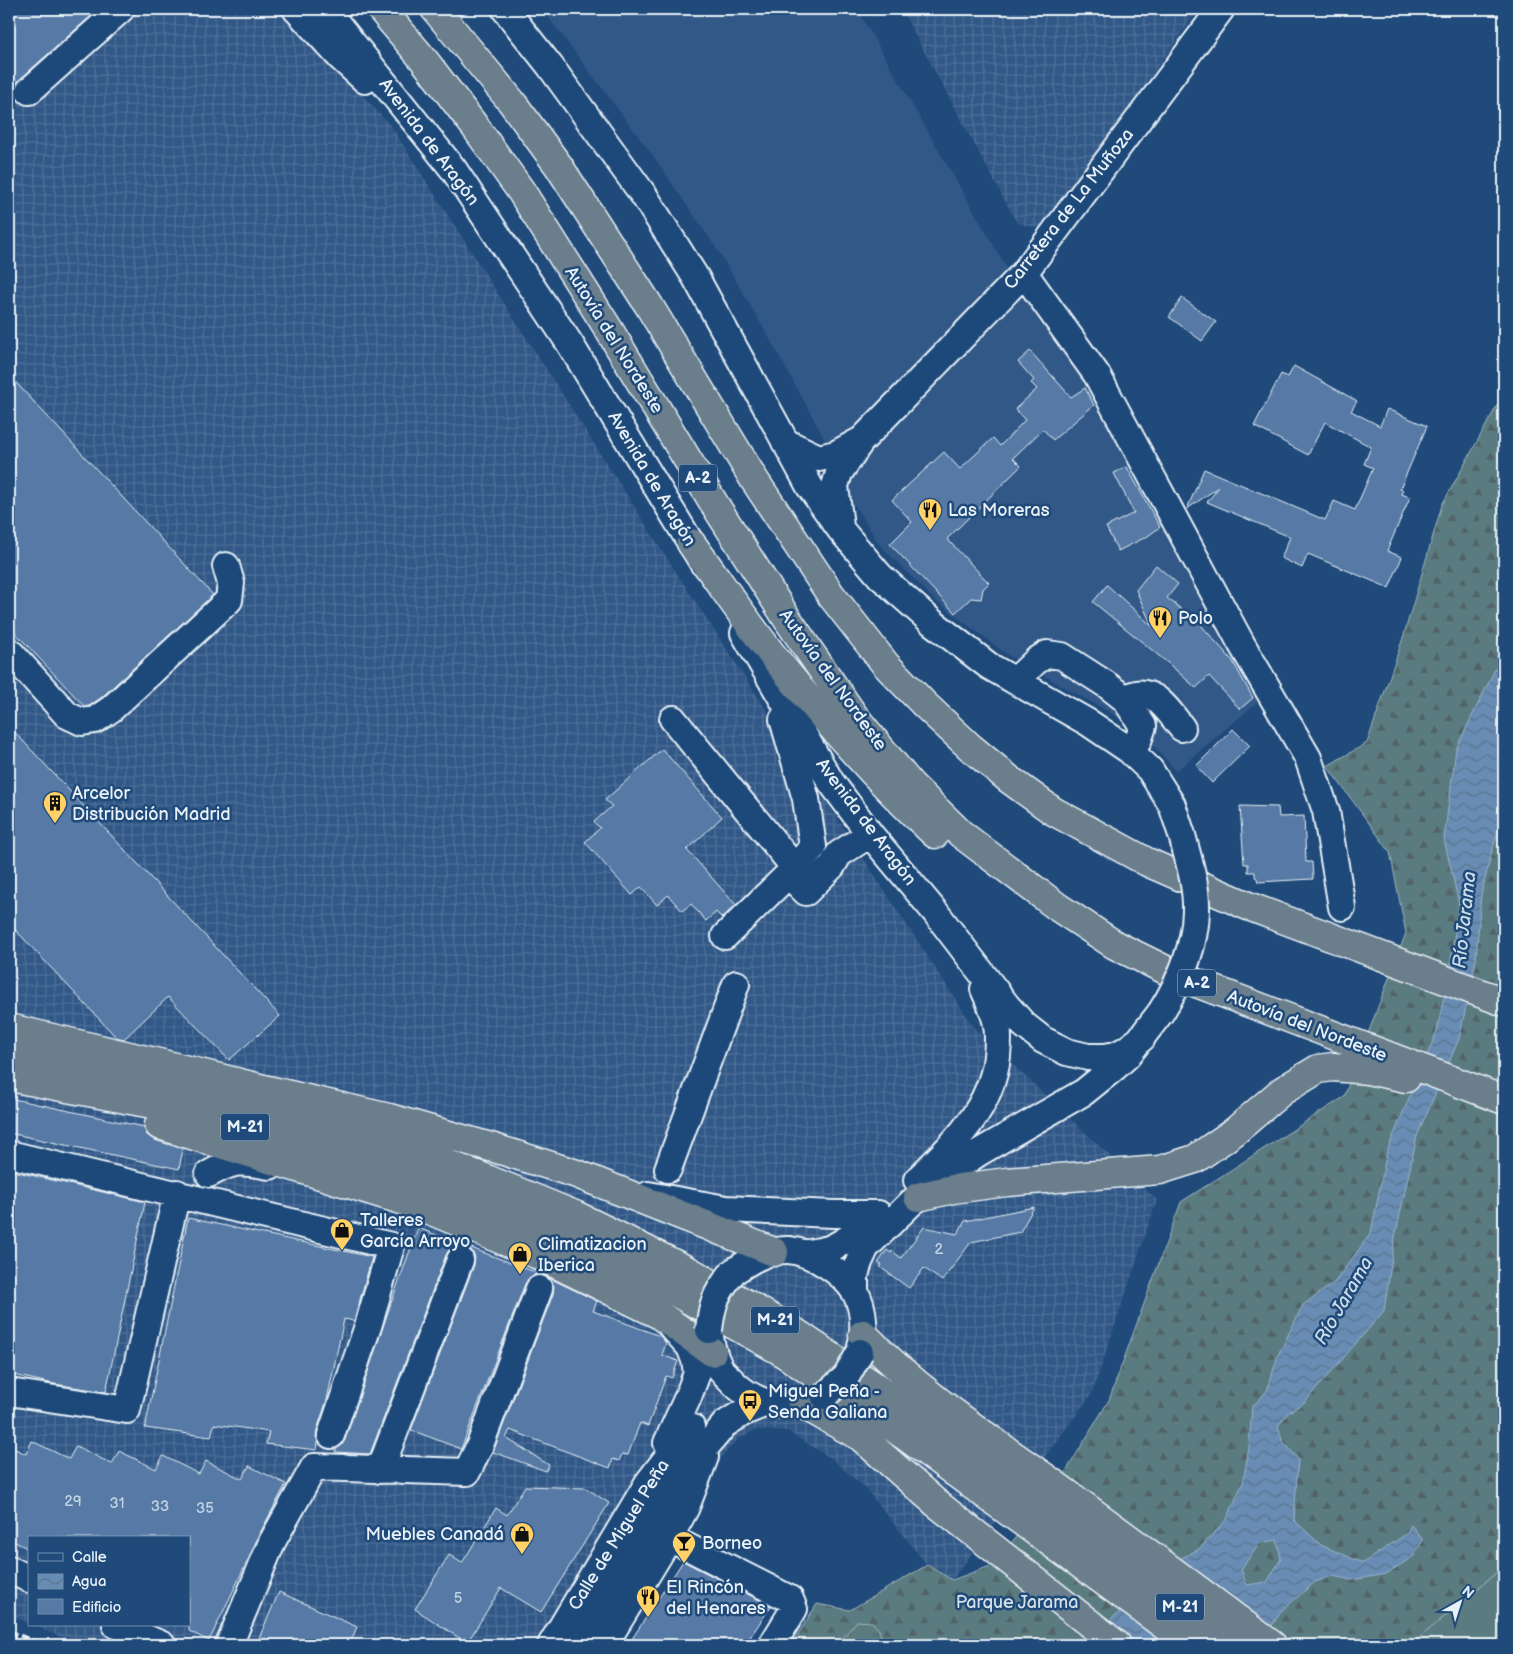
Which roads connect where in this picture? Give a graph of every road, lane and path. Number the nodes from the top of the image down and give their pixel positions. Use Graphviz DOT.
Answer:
graph roads {
  1 [pos="121,9"];
  2 [pos="296,9"];
  3 [pos="325,9"];
  4 [pos="381,9"];
  5 [pos="435,9"];
  6 [pos="505,9"];
  7 [pos="1221,9"];
  8 [pos="29,91"];
  9 [pos="409,114"];
  10 [pos="1024,273"];
  11 [pos="861,441"];
  12 [pos="785,442"];
  13 [pos="840,529"];
  14 [pos="691,543"];
  15 [pos="226,566"];
  16 [pos="9,651"];
  17 [pos="1015,681"];
  18 [pos="773,682"];
  19 [pos="1125,699"];
  20 [pos="673,719"];
  21 [pos="1182,728"];
  22 [pos="1129,750"];
  23 [pos="870,834"];
  24 [pos="792,872"];
  25 [pos="1342,907"];
  26 [pos="1059,908"];
  27 [pos="725,936"];
  28 [pos="969,956"];
  29 [pos="736,984"];
  30 [pos="1504,1002"];
  31 [pos="9,1028"];
  32 [pos="1142,1038"];
  33 [pos="9,1048"];
  34 [pos="9,1077"];
  35 [pos="9,1082"];
  36 [pos="1493,1096"];
  37 [pos="194,1134"];
  38 [pos="9,1154"];
  39 [pos="668,1169"];
  40 [pos="313,1173"];
  41 [pos="208,1174"];
  42 [pos="628,1191"];
  43 [pos="177,1193"];
  44 [pos="918,1197"];
  45 [pos="202,1199"];
  46 [pos="693,1203"];
  47 [pos="878,1214"];
  48 [pos="774,1252"];
  49 [pos="805,1254"];
  50 [pos="460,1260"];
  51 [pos="539,1289"];
  52 [pos="855,1292"];
  53 [pos="658,1314"];
  54 [pos="862,1343"];
  55 [pos="714,1350"];
  56 [pos="9,1392"];
  57 [pos="813,1400"];
  58 [pos="766,1403"];
  59 [pos="701,1433"];
  60 [pos="331,1435"];
  61 [pos="380,1470"];
  62 [pos="658,1487"];
  63 [pos="668,1540"];
  64 [pos="1127,1568"];
  65 [pos="9,1569"];
  66 [pos="28,1578"];
  67 [pos="118,1626"];
  68 [pos="162,1645"];
  69 [pos="229,1645"];
  70 [pos="551,1645"];
  71 [pos="578,1645"];
  72 [pos="604,1645"];
  73 [pos="772,1645"];
  74 [pos="1117,1645"];
  75 [pos="1192,1645"];
  76 [pos="1231,1645"];
  77 [pos="1272,1645"];
  1 -- 8 [label="street"];
  2 -- 9 [label="street"];
  3 -- 9 [label="street, Avenida de Aragón"];
  4 -- 26 [label="highway, Autovía del Nordeste / A-2"];
  5 -- 30 [label="highway, A-2"];
  6 -- 12 [label="street"];
  7 -- 10 [label="street, Carretera de La Muñoza"];
  9 -- 14 [label="street, Avenida de Aragón"];
  10 -- 11 [label="street, Carretera de La Muñoza"];
  10 -- 25 [label="street"];
  11 -- 12 [label="street, Carretera de La Muñoza"];
  11 -- 13 [label="street, Carretera de La Muñoza"];
  12 -- 13 [label="street"];
  13 -- 17 [label="street"];
  14 -- 18 [label="street, Avenida de Aragón"];
  14 -- 26 [label="highway"];
  15 -- 16 [label="street"];
  17 -- 19 [label="street"];
  17 -- 22 [label="street"];
  18 -- 23 [label="street, Avenida de Aragón"];
  18 -- 24 [label="street"];
  19 -- 21 [label="street"];
  19 -- 22 [label="street"];
  20 -- 24 [label="street"];
  22 -- 32 [label="street, bridge"];
  23 -- 24 [label="street"];
  23 -- 28 [label="street, Avenida de Aragón"];
  24 -- 27 [label="street"];
  26 -- 36 [label="highway, Autovía del Nordeste / A-2"];
  28 -- 32 [label="street, Avenida de Aragón"];
  28 -- 47 [label="street, Avenida de Aragón"];
  29 -- 39 [label="street"];
  31 -- 42 [label="highway"];
  32 -- 44 [label="street"];
  33 -- 64 [label="highway, M-21"];
  34 -- 64 [label="highway, M-21"];
  35 -- 37 [label="highway"];
  36 -- 44 [label="highway"];
  37 -- 40 [label="highway"];
  37 -- 41 [label="street"];
  38 -- 43 [label="street"];
  39 -- 42 [label="street"];
  39 -- 46 [label="street"];
  40 -- 41 [label="street"];
  40 -- 53 [label="highway"];
  41 -- 45 [label="street"];
  42 -- 46 [label="street"];
  42 -- 48 [label="highway"];
  43 -- 45 [label="street"];
  43 -- 56 [label="street"];
  44 -- 52 [label="street"];
  45 -- 60 [label="street"];
  46 -- 47 [label="street"];
  47 -- 49 [label="street, Avenida de Aragón"];
  48 -- 49 [label="street"];
  48 -- 55 [label="street, bridge"];
  49 -- 52 [label="street"];
  50 -- 61 [label="street"];
  51 -- 61 [label="street"];
  52 -- 54 [label="street"];
  53 -- 55 [label="highway"];
  53 -- 62 [label="street"];
  54 -- 57 [label="street, bridge"];
  54 -- 64 [label="highway"];
  55 -- 58 [label="street"];
  55 -- 59 [label="street"];
  57 -- 58 [label="street"];
  57 -- 74 [label="highway"];
  58 -- 59 [label="street"];
  59 -- 62 [label="street"];
  59 -- 63 [label="street, Calle de Miguel Peña"];
  61 -- 69 [label="street"];
  62 -- 70 [label="street, Calle de Miguel Peña"];
  62 -- 71 [label="street"];
  63 -- 72 [label="street, Calle de Miguel Peña"];
  63 -- 73 [label="street"];
  64 -- 75 [label="highway, M-21"];
  64 -- 76 [label="highway, M-21"];
  64 -- 77 [label="highway"];
  65 -- 66 [label="street"];
  67 -- 68 [label="street"];
}
